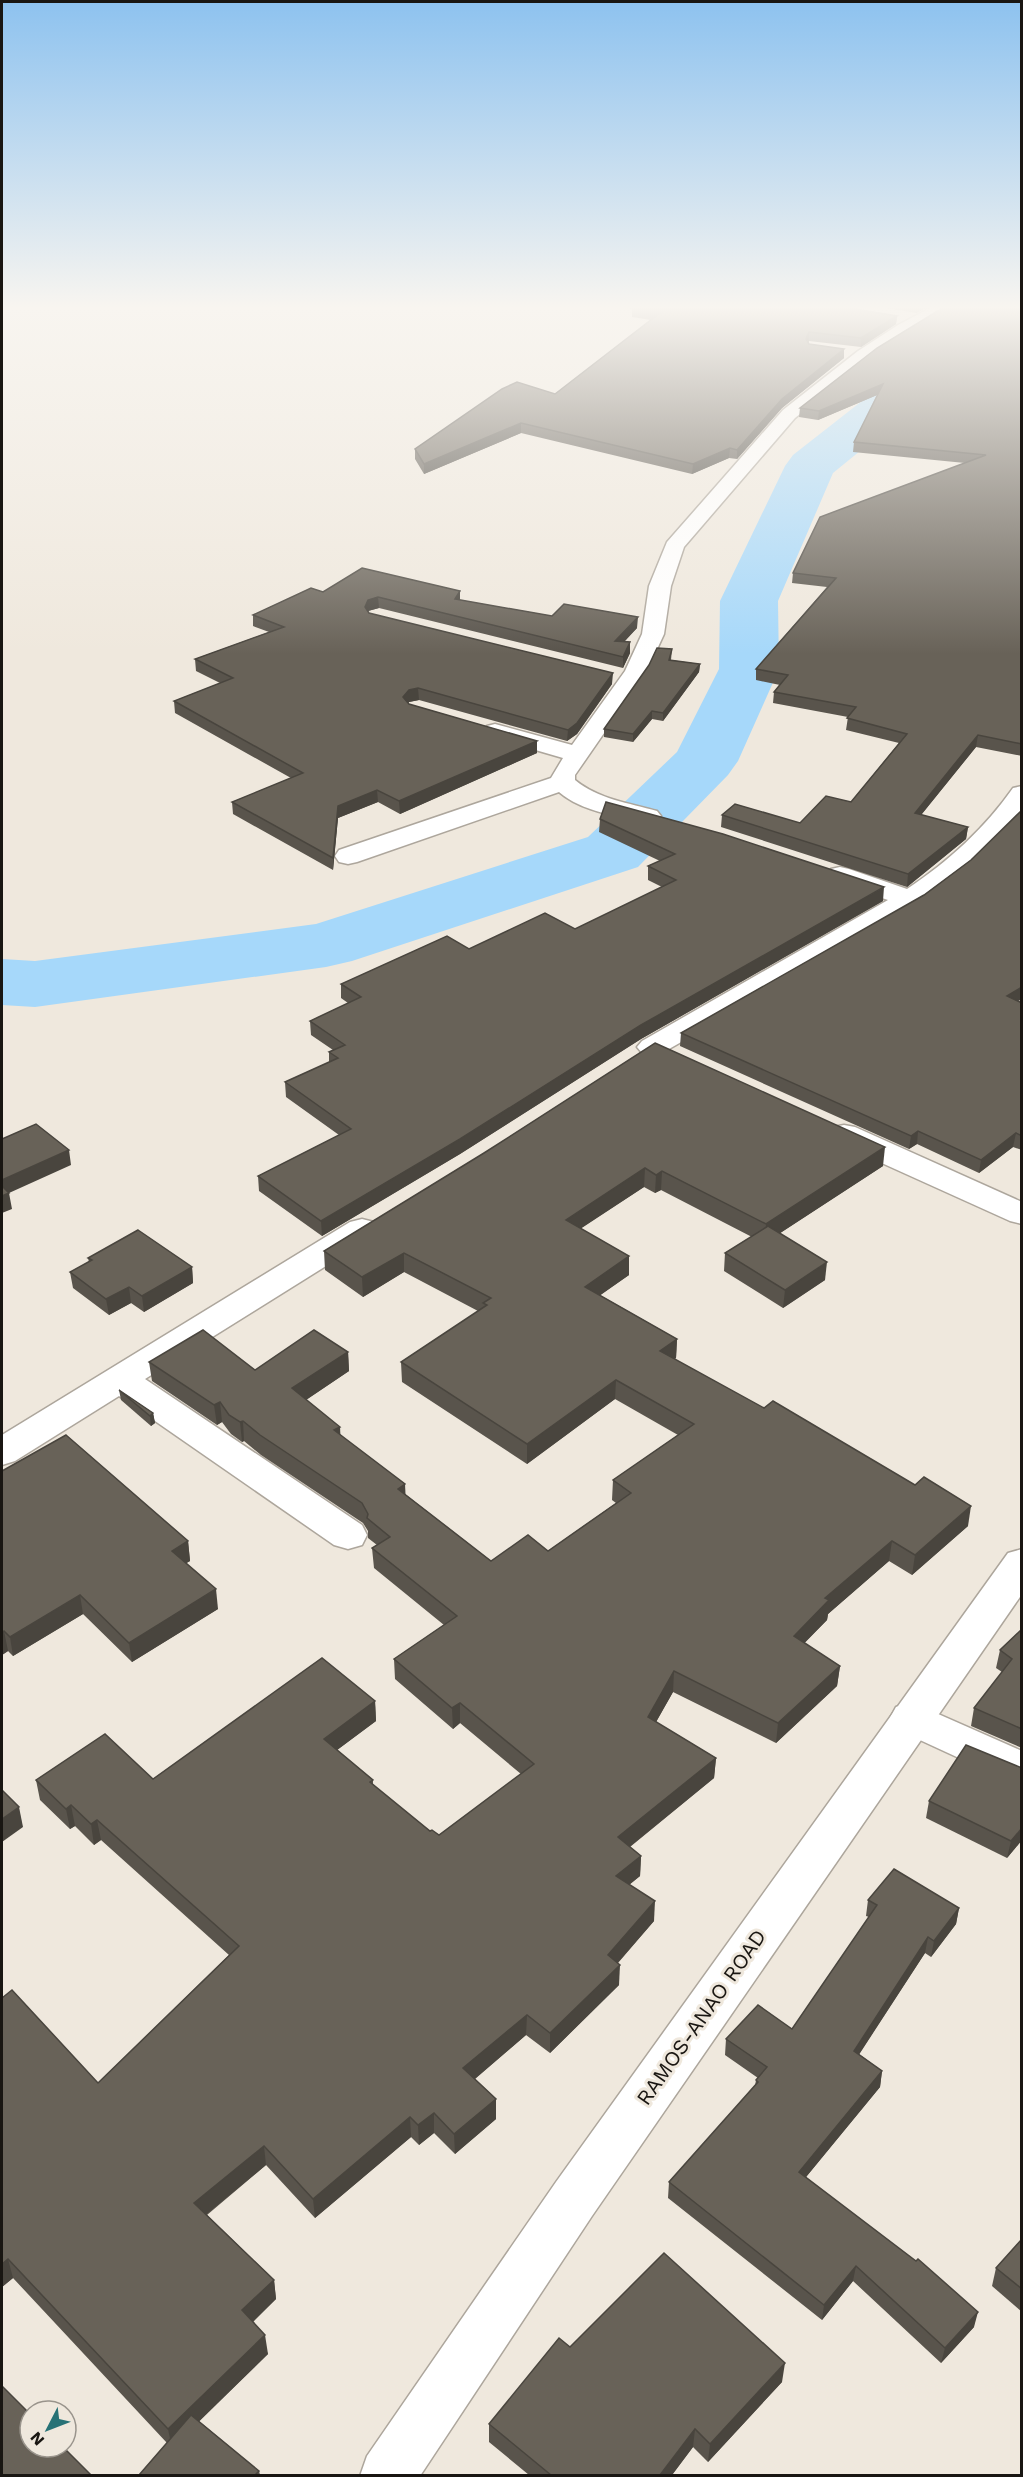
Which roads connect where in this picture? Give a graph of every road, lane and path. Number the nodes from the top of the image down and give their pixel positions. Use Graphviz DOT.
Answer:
graph roads {
  1 [pos="782,423"];
  2 [pos="608,675"];
  3 [pos="630,679"];
  4 [pos="475,725"];
  5 [pos="577,754"];
  6 [pos="563,782"];
  7 [pos="1018,804"];
  8 [pos="671,822"];
  9 [pos="348,856"];
  10 [pos="822,869"];
  11 [pos="911,899"];
  12 [pos="685,1062"];
  13 [pos="815,1121"];
  14 [pos="1022,1214"];
  15 [pos="382,1217"];
  16 [pos="118,1378"];
  17 [pos="2,1452"];
  18 [pos="348,1535"];
  19 [pos="1022,1563"];
  20 [pos="911,1718"];
  21 [pos="1022,1770"];
  22 [pos="387,2475"];
  1 -- 3 [label="street"];
  2 -- 3 [label="street"];
  3 -- 5 [label="street"];
  4 -- 5 [label="street"];
  5 -- 6 [label="street"];
  6 -- 8 [label="street"];
  6 -- 9 [label="street"];
  7 -- 11 [label="street"];
  10 -- 11 [label="street"];
  11 -- 12 [label="street"];
  13 -- 14 [label="street"];
  15 -- 16 [label="street"];
  16 -- 17 [label="street"];
  16 -- 18 [label="street"];
  19 -- 20 [label="street, RAMOS-ANAO ROAD"];
  20 -- 21 [label="street"];
  20 -- 22 [label="street, RAMOS-ANAO ROAD"];
}
